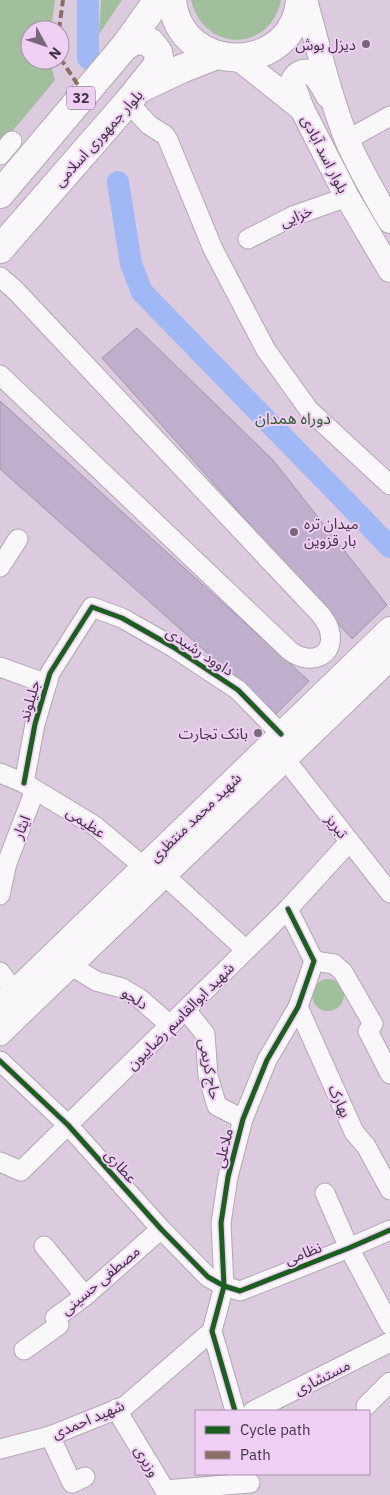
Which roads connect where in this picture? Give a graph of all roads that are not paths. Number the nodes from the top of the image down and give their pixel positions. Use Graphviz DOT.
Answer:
graph roads {
  1 [pos="158,0"];
  2 [pos="172,0"];
  3 [pos="300,0"];
  4 [pos="305,0"];
  5 [pos="125,46"];
  6 [pos="227,57"];
  7 [pos="134,95"];
  8 [pos="302,109"];
  9 [pos="337,111"];
  10 [pos="390,116"];
  11 [pos="347,140"];
  12 [pos="12,141"];
  13 [pos="0,155"];
  14 [pos="0,194"];
  15 [pos="346,197"];
  16 [pos="390,221"];
  17 [pos="248,239"];
  18 [pos="0,249"];
  19 [pos="390,270"];
  20 [pos="0,277"];
  21 [pos="0,375"];
  22 [pos="390,485"];
  23 [pos="18,539"];
  24 [pos="0,567"];
  25 [pos="92,607"];
  26 [pos="390,629"];
  27 [pos="390,658"];
  28 [pos="0,667"];
  29 [pos="47,684"];
  30 [pos="281,734"];
  31 [pos="285,759"];
  32 [pos="0,773"];
  33 [pos="30,786"];
  34 [pos="8,839"];
  35 [pos="348,842"];
  36 [pos="154,871"];
  37 [pos="390,893"];
  38 [pos="0,895"];
  39 [pos="288,909"];
  40 [pos="246,950"];
  41 [pos="314,962"];
  42 [pos="70,966"];
  43 [pos="0,972"];
  44 [pos="7,999"];
  45 [pos="298,1007"];
  46 [pos="186,1010"];
  47 [pos="170,1025"];
  48 [pos="0,1033"];
  49 [pos="0,1061"];
  50 [pos="390,1072"];
  51 [pos="243,1119"];
  52 [pos="68,1126"];
  53 [pos="1,1164"];
  54 [pos="390,1190"];
  55 [pos="325,1193"];
  56 [pos="161,1229"];
  57 [pos="390,1230"];
  58 [pos="44,1246"];
  59 [pos="349,1248"];
  60 [pos="224,1286"];
  61 [pos="85,1296"];
  62 [pos="390,1325"];
  63 [pos="212,1331"];
  64 [pos="390,1342"];
  65 [pos="24,1350"];
  66 [pos="390,1382"];
  67 [pos="366,1406"];
  68 [pos="116,1410"];
  69 [pos="235,1410"];
  70 [pos="255,1410"];
  71 [pos="50,1436"];
  72 [pos="0,1449"];
  73 [pos="85,1477"];
  74 [pos="250,1484"];
  1 -- 5 [label="highway, 32"];
  2 -- 6 [label="highway"];
  3 -- 6 [label="highway, 32"];
  4 -- 9 [label="main road, بلوار اسد آبادی"];
  5 -- 7 [label="highway"];
  5 -- 14 [label="highway, 32"];
  6 -- 7 [label="highway, بلوار جمهوری اسلامی / 32"];
  6 -- 8 [label="main road, بلوار اسد آبادی"];
  7 -- 18 [label="highway, بلوار جمهوری اسلامی / 32"];
  7 -- 22 [label="street"];
  8 -- 9 [label="main road"];
  8 -- 15 [label="main road, بلوار اسد آبادی"];
  9 -- 11 [label="main road, بلوار اسد آبادی"];
  10 -- 11 [label="street"];
  11 -- 16 [label="main road, بلوار اسد آبادی"];
  12 -- 13 [label="street"];
  15 -- 17 [label="street, خزایی"];
  15 -- 19 [label="main road, بلوار اسد آبادی"];
  20 -- 21 [label="street"];
  23 -- 24 [label="street"];
  25 -- 29 [label="street, جلیلوند"];
  25 -- 30 [label="street, داوود رشیدی"];
  26 -- 30 [label="main road, شهید محمد منتظری"];
  27 -- 31 [label="main road, شهید محمد منتظری"];
  28 -- 29 [label="street"];
  29 -- 33 [label="street, جلیلوند"];
  30 -- 36 [label="main road, شهید محمد منتظری"];
  31 -- 35 [label="street, تبریز"];
  31 -- 36 [label="main road, شهید محمد منتظری"];
  32 -- 33 [label="street, عظیمی"];
  33 -- 34 [label="street, ایثار"];
  33 -- 36 [label="street, عظیمی"];
  34 -- 38 [label="street, ایثار"];
  35 -- 37 [label="street, تبریز"];
  35 -- 39 [label="street, شهید ابوالقاسم رضاییون"];
  36 -- 40 [label="street"];
  36 -- 42 [label="main road, شهید محمد منتظری"];
  36 -- 44 [label="main road, شهید محمد منتظری"];
  39 -- 40 [label="street, شهید ابوالقاسم رضاییون"];
  39 -- 41 [label="street"];
  40 -- 46 [label="street, شهید ابوالقاسم رضاییون"];
  41 -- 45 [label="street, ملاعلی"];
  41 -- 50 [label="street"];
  42 -- 47 [label="street, دلجو"];
  42 -- 48 [label="main road, شهید محمد منتظری"];
  43 -- 44 [label="street"];
  45 -- 51 [label="street, ملاعلی"];
  45 -- 54 [label="street, بهارک"];
  46 -- 47 [label="street, شهید ابوالقاسم رضاییون"];
  46 -- 51 [label="street, حاج کریمی"];
  47 -- 52 [label="street, شهید ابوالقاسم رضاییون"];
  49 -- 52 [label="street, عطاری"];
  51 -- 60 [label="street, ملاعلی"];
  52 -- 53 [label="street, شهید ابوالقاسم رضاییون"];
  52 -- 56 [label="street, عطاری"];
  55 -- 59 [label="street"];
  56 -- 60 [label="street, عطاری"];
  56 -- 61 [label="street, مصطفی حسینی"];
  57 -- 59 [label="street, نظامی"];
  58 -- 61 [label="street"];
  59 -- 60 [label="street, نظامی"];
  59 -- 62 [label="street"];
  60 -- 63 [label="street, ملاعلی"];
  61 -- 65 [label="street, مصطفی حسینی"];
  63 -- 68 [label="street, شهید احمدی"];
  63 -- 69 [label="street"];
  64 -- 70 [label="street, مستشاری"];
  66 -- 67 [label="street"];
  68 -- 71 [label="street, شهید احمدی"];
  68 -- 74 [label="street, وزیری"];
  71 -- 72 [label="street, شهید احمدی"];
  71 -- 73 [label="street"];
}
